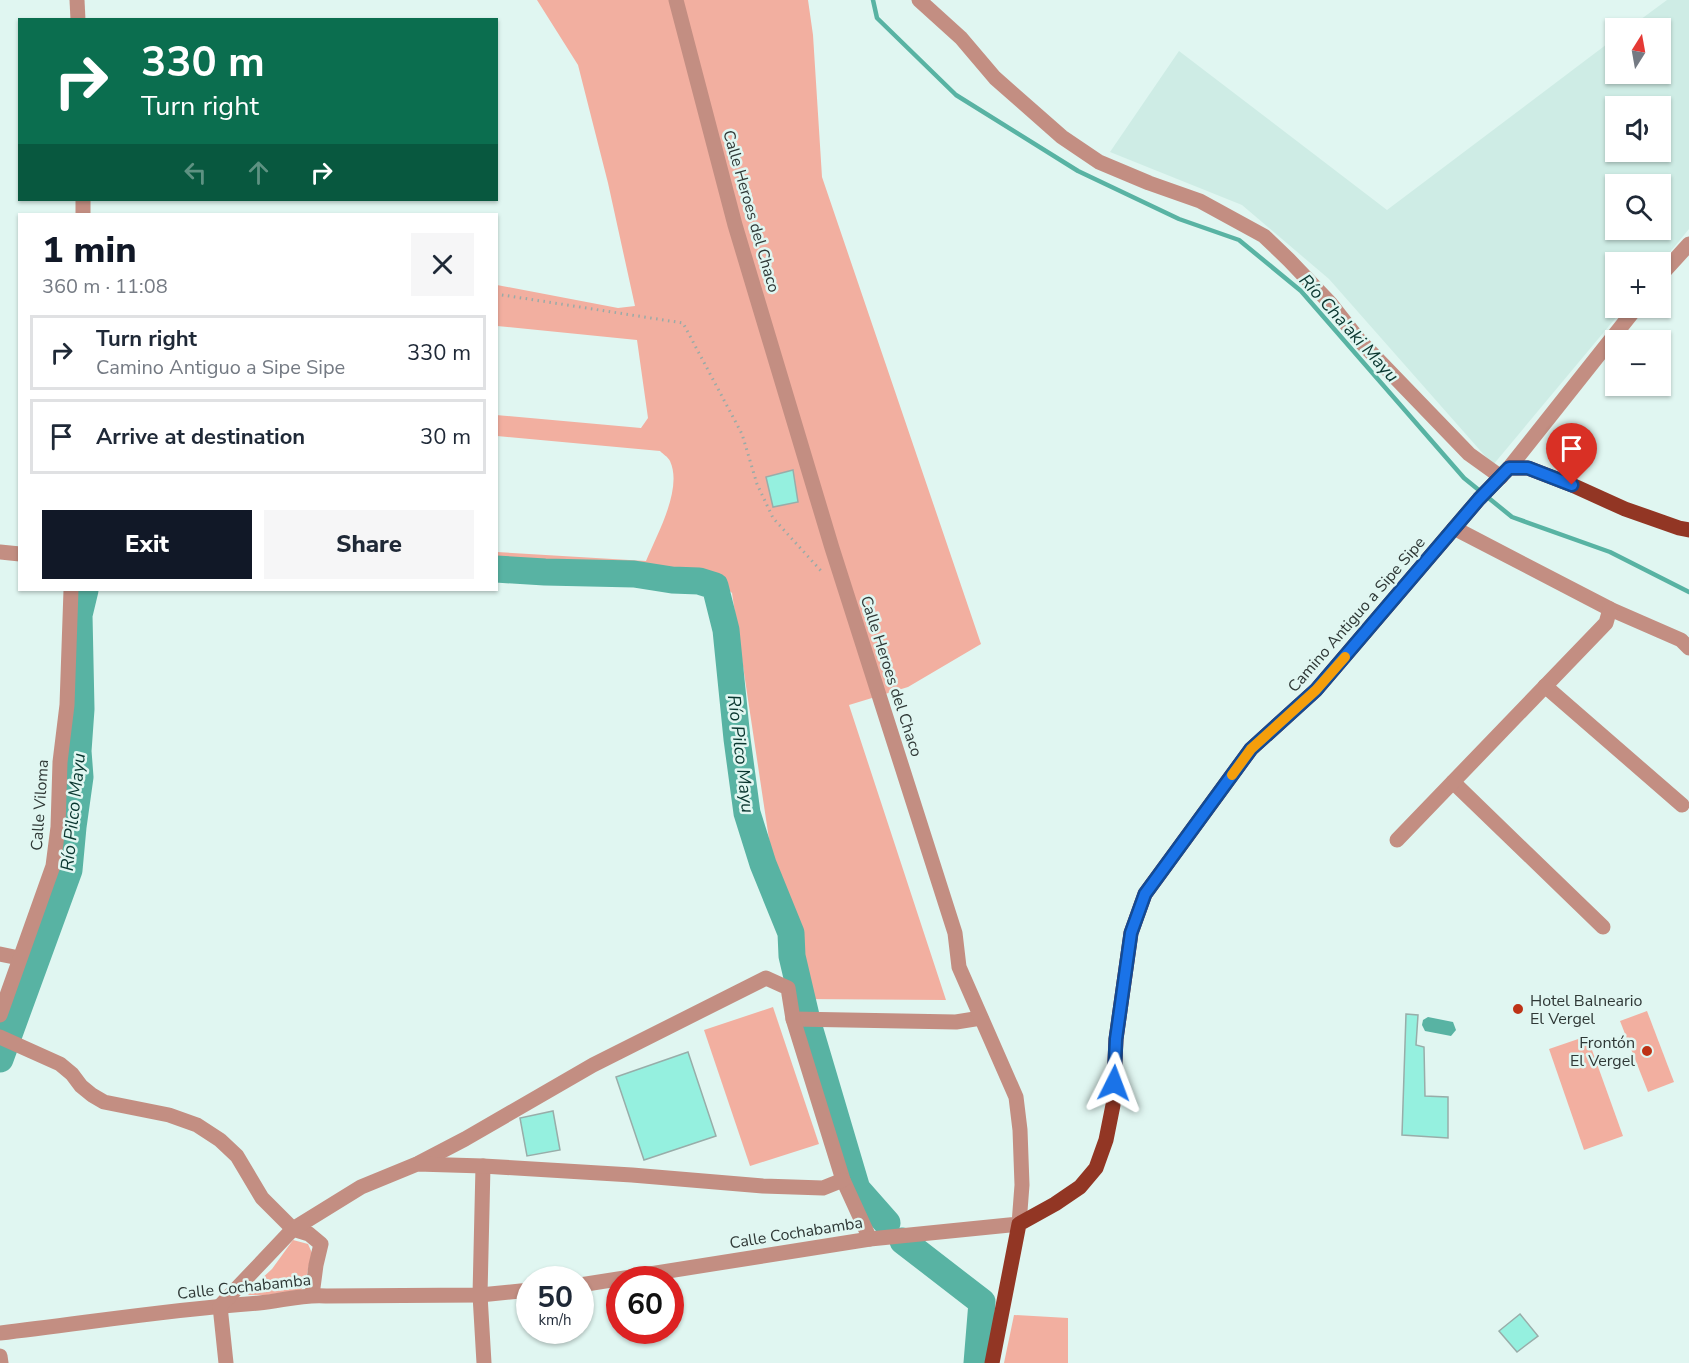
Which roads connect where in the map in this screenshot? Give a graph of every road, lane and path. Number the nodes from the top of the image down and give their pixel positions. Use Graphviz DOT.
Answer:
graph roads {
  1 [pos="77,0"];
  2 [pos="676,0"];
  3 [pos="919,0"];
  4 [pos="78,18"];
  5 [pos="1689,244"];
  6 [pos="1671,264"];
  7 [pos="498,294"];
  8 [pos="1628,318"];
  9 [pos="1502,476"];
  10 [pos="1454,528"];
  11 [pos="1689,530"];
  12 [pos="0,552"];
  13 [pos="18,554"];
  14 [pos="826,576"];
  15 [pos="71,591"];
  16 [pos="1610,609"];
  17 [pos="1689,648"];
  18 [pos="1545,687"];
  19 [pos="1453,782"];
  20 [pos="1682,805"];
  21 [pos="1397,840"];
  22 [pos="1603,927"];
  23 [pos="0,954"];
  24 [pos="19,958"];
  25 [pos="0,1015"];
  26 [pos="981,1018"];
  27 [pos="793,1019"];
  28 [pos="0,1037"];
  29 [pos="417,1164"];
  30 [pos="483,1166"];
  31 [pos="843,1180"];
  32 [pos="1019,1224"];
  33 [pos="293,1229"];
  34 [pos="870,1239"];
  35 [pos="594,1283"];
  36 [pos="516,1291"];
  37 [pos="312,1295"];
  38 [pos="480,1295"];
  39 [pos="220,1306"];
  40 [pos="0,1333"];
  41 [pos="0,1356"];
  42 [pos="1,1363"];
  43 [pos="226,1363"];
  44 [pos="483,1363"];
  45 [pos="992,1363"];
  1 -- 4 [label="street"];
  2 -- 26 [label="street, Calle Heroes del Chaco"];
  3 -- 9 [label="street"];
  5 -- 6 [label="street"];
  7 -- 14 [label="path"];
  8 -- 9 [label="street"];
  9 -- 10 [label="main road, Camino Antiguo a Sipe Sipe"];
  9 -- 11 [label="main road"];
  10 -- 16 [label="street"];
  10 -- 32 [label="main road, Camino Antiguo a Sipe Sipe"];
  12 -- 13 [label="street"];
  15 -- 24 [label="street, Calle Viloma"];
  16 -- 17 [label="street"];
  16 -- 18 [label="street"];
  18 -- 19 [label="street"];
  18 -- 20 [label="street"];
  19 -- 21 [label="street"];
  19 -- 22 [label="street"];
  23 -- 24 [label="street"];
  24 -- 25 [label="street, Calle Viloma"];
  26 -- 27 [label="street"];
  26 -- 32 [label="street, Calle Heroes del Chaco"];
  27 -- 29 [label="street"];
  27 -- 31 [label="street"];
  28 -- 33 [label="street"];
  29 -- 30 [label="street"];
  29 -- 33 [label="street"];
  30 -- 31 [label="street"];
  30 -- 38 [label="street"];
  31 -- 34 [label="street"];
  32 -- 34 [label="street, Calle Cochabamba"];
  32 -- 45 [label="main road, Calle Heroes del Chaco"];
  33 -- 37 [label="street"];
  33 -- 39 [label="street"];
  34 -- 35 [label="street, Calle Cochabamba"];
  36 -- 38 [label="street, Calle Cochabamba"];
  37 -- 38 [label="street, Calle Cochabamba"];
  37 -- 39 [label="street, Calle Cochabamba"];
  38 -- 44 [label="street"];
  39 -- 40 [label="street, Calle Cochabamba"];
  39 -- 43 [label="street"];
  41 -- 42 [label="street"];
}
